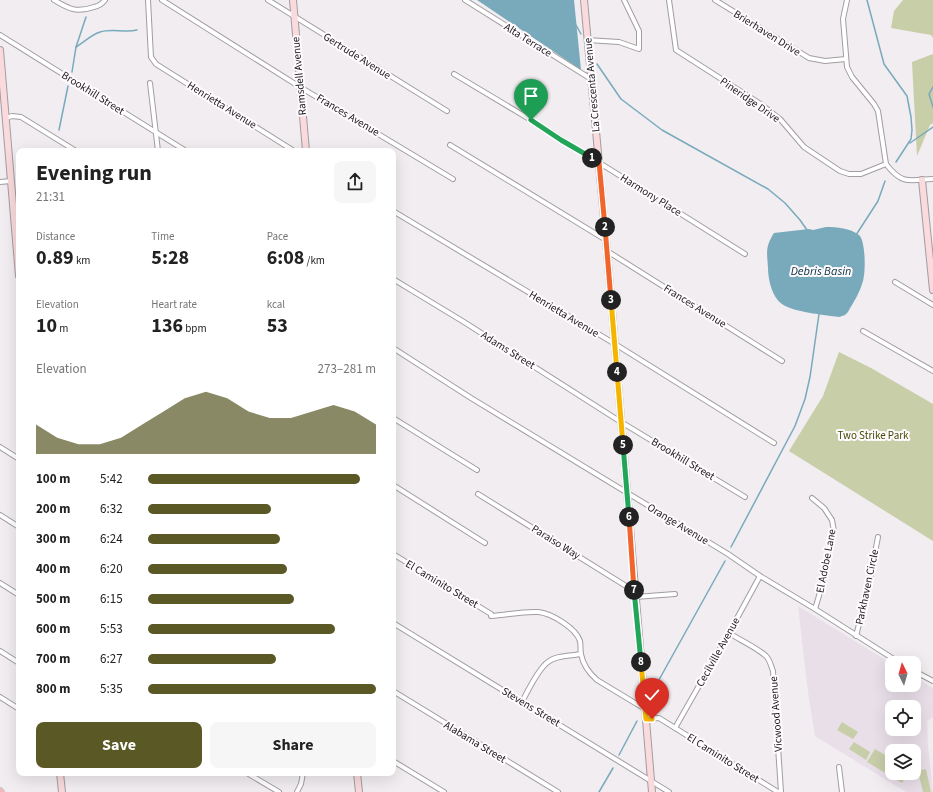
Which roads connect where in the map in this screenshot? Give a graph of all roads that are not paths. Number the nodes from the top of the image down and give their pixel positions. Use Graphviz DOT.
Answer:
graph roads {
  1 [pos="54,0"];
  2 [pos="105,0"];
  3 [pos="148,0"];
  4 [pos="162,0"];
  5 [pos="268,0"];
  6 [pos="293,0"];
  7 [pos="465,0"];
  8 [pos="584,0"];
  9 [pos="624,0"];
  10 [pos="670,0"];
  11 [pos="714,0"];
  12 [pos="847,0"];
  13 [pos="294,16"];
  14 [pos="0,35"];
  15 [pos="588,40"];
  16 [pos="0,50"];
  17 [pos="846,59"];
  18 [pos="454,74"];
  19 [pos="591,79"];
  20 [pos="150,83"];
  21 [pos="300,87"];
  22 [pos="447,111"];
  23 [pos="3,120"];
  24 [pos="156,133"];
  25 [pos="450,145"];
  26 [pos="71,148"];
  27 [pos="158,148"];
  28 [pos="181,148"];
  29 [pos="289,148"];
  30 [pos="306,148"];
  31 [pos="599,162"];
  32 [pos="886,164"];
  33 [pos="453,179"];
  34 [pos="933,179"];
  35 [pos="922,180"];
  36 [pos="11,181"];
  37 [pos="0,182"];
  38 [pos="396,213"];
  39 [pos="16,240"];
  40 [pos="606,240"];
  41 [pos="607,251"];
  42 [pos="745,254"];
  43 [pos="396,281"];
  44 [pos="895,282"];
  45 [pos="933,286"];
  46 [pos="933,305"];
  47 [pos="863,331"];
  48 [pos="615,344"];
  49 [pos="396,350"];
  50 [pos="782,361"];
  51 [pos="933,371"];
  52 [pos="396,420"];
  53 [pos="622,422"];
  54 [pos="774,444"];
  55 [pos="0,447"];
  56 [pos="16,457"];
  57 [pos="477,470"];
  58 [pos="396,488"];
  59 [pos="628,493"];
  60 [pos="478,494"];
  61 [pos="745,497"];
  62 [pos="812,498"];
  63 [pos="0,515"];
  64 [pos="16,525"];
  65 [pos="878,537"];
  66 [pos="485,543"];
  67 [pos="396,556"];
  68 [pos="760,576"];
  69 [pos="0,583"];
  70 [pos="16,593"];
  71 [pos="635,594"];
  72 [pos="675,594"];
  73 [pos="815,609"];
  74 [pos="396,625"];
  75 [pos="729,633"];
  76 [pos="856,636"];
  77 [pos="0,651"];
  78 [pos="581,654"];
  79 [pos="889,656"];
  80 [pos="16,661"];
  81 [pos="921,675"];
  82 [pos="933,681"];
  83 [pos="396,693"];
  84 [pos="0,697"];
  85 [pos="522,702"];
  86 [pos="16,707"];
  87 [pos="645,709"];
  88 [pos="646,719"];
  89 [pos="675,728"];
  90 [pos="396,763"];
  91 [pos="839,767"];
  92 [pos="60,776"];
  93 [pos="252,776"];
  94 [pos="302,776"];
  95 [pos="357,776"];
  96 [pos="651,781"];
  97 [pos="62,792"];
  98 [pos="279,792"];
  99 [pos="297,792"];
  100 [pos="359,792"];
  101 [pos="444,792"];
  102 [pos="558,792"];
  103 [pos="652,792"];
  104 [pos="669,792"];
  105 [pos="778,792"];
  106 [pos="781,792"];
  107 [pos="842,792"];
  1 -- 2 [label="street"];
  3 -- 29 [label="street, Henrietta Avenue"];
  4 -- 21 [label="street, Frances Avenue"];
  5 -- 13 [label="street, Gertrude Avenue"];
  6 -- 13 [label="street, Ramsdell Avenue"];
  7 -- 19 [label="street, Alta Terrace"];
  8 -- 15 [label="street, La Crescenta Avenue"];
  9 -- 15 [label="street"];
  10 -- 32 [label="street, Pineridge Drive"];
  11 -- 17 [label="street, Brierhaven Drive"];
  12 -- 17 [label="street"];
  13 -- 21 [label="street, Ramsdell Avenue"];
  13 -- 22 [label="street, Gertrude Avenue"];
  14 -- 24 [label="street, Brookhill Street"];
  15 -- 19 [label="street, La Crescenta Avenue"];
  16 -- 23 [label="street"];
  17 -- 32 [label="street"];
  18 -- 31 [label="street, Harmony Place"];
  19 -- 31 [label="street, La Crescenta Avenue"];
  20 -- 24 [label="street"];
  21 -- 30 [label="street, Ramsdell Avenue"];
  21 -- 33 [label="street, Frances Avenue"];
  23 -- 26 [label="street"];
  23 -- 36 [label="street"];
  24 -- 27 [label="street"];
  24 -- 28 [label="street, Brookhill Street"];
  25 -- 40 [label="street"];
  31 -- 40 [label="street, La Crescenta Avenue"];
  31 -- 42 [label="street, Harmony Place"];
  32 -- 35 [label="street"];
  34 -- 35 [label="street"];
  35 -- 45 [label="street"];
  36 -- 37 [label="street"];
  36 -- 39 [label="street"];
  38 -- 48 [label="street, Henrietta Avenue"];
  40 -- 41 [label="street, La Crescenta Avenue"];
  41 -- 48 [label="street, La Crescenta Avenue"];
  41 -- 50 [label="street, Frances Avenue"];
  43 -- 53 [label="street, Adams Street"];
  44 -- 46 [label="street"];
  47 -- 51 [label="street"];
  48 -- 53 [label="street, La Crescenta Avenue"];
  48 -- 54 [label="street, Henrietta Avenue"];
  49 -- 59 [label="street, Orange Avenue"];
  52 -- 57 [label="street"];
  53 -- 59 [label="street, La Crescenta Avenue"];
  53 -- 61 [label="street, Brookhill Street"];
  55 -- 56 [label="street"];
  58 -- 66 [label="street"];
  59 -- 68 [label="street, Orange Avenue"];
  59 -- 71 [label="street, La Crescenta Avenue"];
  60 -- 71 [label="street, Paraiso Way"];
  62 -- 73 [label="street, El Adobe Lane"];
  63 -- 64 [label="street"];
  65 -- 76 [label="street, Parkhaven Circle"];
  67 -- 78 [label="street, El Caminito Street"];
  68 -- 73 [label="street, Orange Avenue"];
  68 -- 75 [label="street, Cecilville Avenue"];
  69 -- 70 [label="street"];
  71 -- 72 [label="street"];
  71 -- 87 [label="street, La Crescenta Avenue"];
  73 -- 76 [label="street, Orange Avenue"];
  74 -- 85 [label="street, Stevens Street"];
  75 -- 89 [label="street, Cecilville Avenue"];
  75 -- 106 [label="street, Vicwood Avenue"];
  76 -- 79 [label="street, Orange Avenue"];
  77 -- 80 [label="street"];
  78 -- 85 [label="street"];
  78 -- 87 [label="street, El Caminito Street"];
  81 -- 82 [label="street"];
  83 -- 102 [label="street, Alabama Street"];
  84 -- 86 [label="street"];
  85 -- 96 [label="street, Stevens Street"];
  87 -- 88 [label="street, La Crescenta Avenue"];
  88 -- 89 [label="street, El Caminito Street"];
  88 -- 96 [label="street, La Crescenta Avenue"];
  89 -- 105 [label="street, El Caminito Street"];
  90 -- 101 [label="street"];
  91 -- 107 [label="street"];
  92 -- 97 [label="street"];
  93 -- 98 [label="street"];
  94 -- 99 [label="street"];
  95 -- 100 [label="street"];
  96 -- 103 [label="street, La Crescenta Avenue"];
  96 -- 104 [label="street, Stevens Street"];
}
